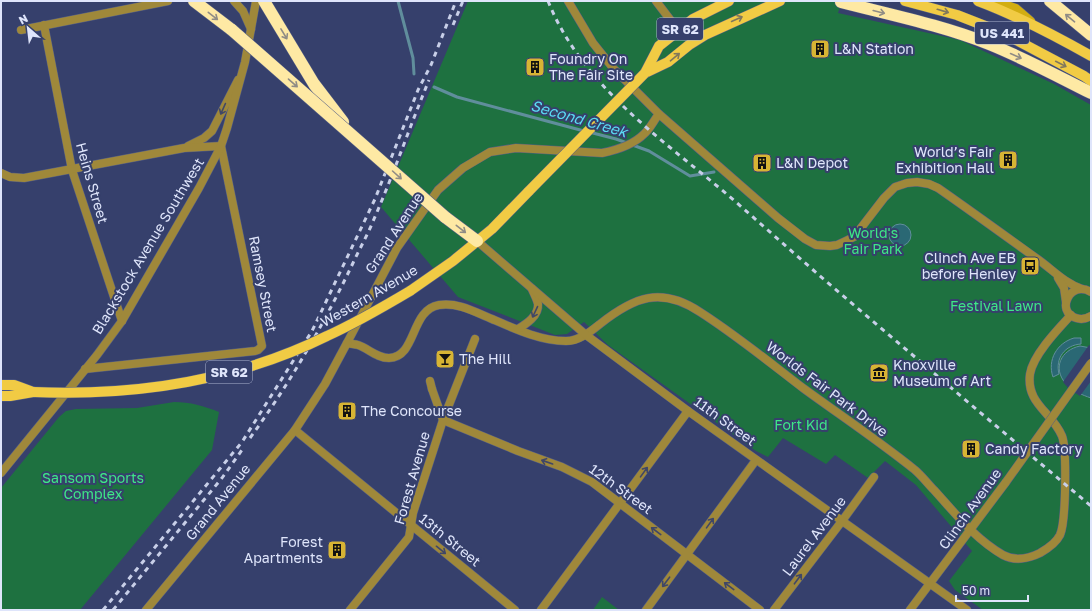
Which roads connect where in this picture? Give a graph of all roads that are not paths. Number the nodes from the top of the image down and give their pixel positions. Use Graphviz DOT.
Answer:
graph roads {
  1 [pos="168,1"];
  2 [pos="194,1"];
  3 [pos="234,1"];
  4 [pos="256,1"];
  5 [pos="264,1"];
  6 [pos="568,1"];
  7 [pos="656,1"];
  8 [pos="728,1"];
  9 [pos="780,1"];
  10 [pos="905,1"];
  11 [pos="978,1"];
  12 [pos="996,1"];
  13 [pos="1050,1"];
  14 [pos="841,2"];
  15 [pos="44,25"];
  16 [pos="1036,26"];
  17 [pos="21,30"];
  18 [pos="678,30"];
  19 [pos="252,31"];
  20 [pos="1091,35"];
  21 [pos="689,45"];
  22 [pos="1091,56"];
  23 [pos="645,73"];
  24 [pos="242,74"];
  25 [pos="1091,81"];
  26 [pos="1091,93"];
  27 [pos="659,114"];
  28 [pos="221,146"];
  29 [pos="184,148"];
  30 [pos="368,149"];
  31 [pos="72,170"];
  32 [pos="1,173"];
  33 [pos="477,241"];
  34 [pos="1055,274"];
  35 [pos="532,289"];
  36 [pos="1082,289"];
  37 [pos="1091,292"];
  38 [pos="1066,304"];
  39 [pos="1071,315"];
  40 [pos="1091,316"];
  41 [pos="122,321"];
  42 [pos="518,329"];
  43 [pos="586,335"];
  44 [pos="475,339"];
  45 [pos="348,343"];
  46 [pos="1091,363"];
  47 [pos="86,369"];
  48 [pos="1,385"];
  49 [pos="431,385"];
  50 [pos="33,392"];
  51 [pos="4,396"];
  52 [pos="688,411"];
  53 [pos="443,420"];
  54 [pos="294,430"];
  55 [pos="756,460"];
  56 [pos="1,473"];
  57 [pos="874,477"];
  58 [pos="620,504"];
  59 [pos="842,521"];
  60 [pos="411,525"];
  61 [pos="971,530"];
  62 [pos="687,555"];
  63 [pos="930,585"];
  64 [pos="146,610"];
  65 [pos="350,610"];
  66 [pos="515,610"];
  67 [pos="541,610"];
  68 [pos="646,610"];
  69 [pos="760,610"];
  70 [pos="774,610"];
  71 [pos="910,610"];
  72 [pos="967,610"];
  1 -- 15 [label="street"];
  2 -- 30 [label="highway, one-way, bridge"];
  3 -- 19 [label="street"];
  4 -- 19 [label="street, Blackstock Avenue Southwest"];
  5 -- 30 [label="highway, one-way, bridge"];
  6 -- 27 [label="street"];
  7 -- 18 [label="street"];
  8 -- 18 [label="main road, Western Avenue / SR 62"];
  21 -- 9 [label="main road, Western Avenue / SR 62, one-way"];
  10 -- 25 [label="main road, US 441, one-way"];
  11 -- 16 [label="main road, US 441"];
  12 -- 16 [label="main road"];
  20 -- 13 [label="highway, one-way"];
  14 -- 26 [label="highway, one-way"];
  15 -- 17 [label="street"];
  15 -- 31 [label="street, Heins Street"];
  16 -- 22 [label="main road, US 441"];
  18 -- 21 [label="main road"];
  18 -- 23 [label="main road, Western Avenue / SR 62"];
  19 -- 24 [label="street, Blackstock Avenue Southwest"];
  23 -- 21 [label="main road, Western Avenue / SR 62, one-way"];
  23 -- 33 [label="main road, Western Avenue / SR 62, bridge"];
  24 -- 28 [label="street, Blackstock Avenue Southwest"];
  24 -- 29 [label="street, one-way"];
  27 -- 34 [label="street"];
  27 -- 45 [label="street, Grand Avenue"];
  28 -- 29 [label="street"];
  28 -- 41 [label="street, Blackstock Avenue Southwest"];
  28 -- 47 [label="street, Ramsey Street"];
  29 -- 31 [label="street"];
  30 -- 33 [label="highway, one-way, bridge"];
  31 -- 32 [label="street"];
  31 -- 41 [label="street, Heins Street"];
  33 -- 35 [label="street, 11th Street"];
  33 -- 50 [label="main road, Western Avenue / SR 62, bridge"];
  34 -- 36 [label="street"];
  34 -- 38 [label="street"];
  35 -- 42 [label="street, one-way"];
  35 -- 43 [label="street, 11th Street"];
  36 -- 37 [label="street"];
  36 -- 38 [label="street"];
  38 -- 39 [label="street"];
  39 -- 40 [label="street"];
  39 -- 61 [label="street, Worlds Fair Park Drive"];
  41 -- 47 [label="street, Blackstock Avenue Southwest"];
  42 -- 43 [label="street, Worlds Fair Park Drive"];
  42 -- 45 [label="street, Worlds Fair Park Drive"];
  43 -- 52 [label="street, 11th Street"];
  43 -- 61 [label="street, Worlds Fair Park Drive"];
  44 -- 53 [label="street, Forest Avenue"];
  45 -- 54 [label="street, Grand Avenue"];
  46 -- 61 [label="street, Clinch Avenue, bridge"];
  47 -- 56 [label="street, Blackstock Avenue Southwest"];
  48 -- 50 [label="main road, Western Avenue / SR 62"];
  49 -- 53 [label="street"];
  50 -- 51 [label="main road, Western Avenue / SR 62"];
  52 -- 55 [label="street, 11th Street"];
  58 -- 52 [label="street, one-way"];
  58 -- 53 [label="street, 12th Street, one-way"];
  53 -- 60 [label="street, Forest Avenue"];
  54 -- 60 [label="street, 13th Street"];
  54 -- 64 [label="street, Grand Avenue"];
  55 -- 59 [label="street, 11th Street"];
  62 -- 55 [label="street, one-way"];
  57 -- 59 [label="street, Laurel Avenue"];
  62 -- 58 [label="street, 12th Street, one-way"];
  58 -- 67 [label="street"];
  59 -- 63 [label="street, 11th Street"];
  70 -- 59 [label="street, Laurel Avenue, one-way"];
  60 -- 65 [label="street, Forest Avenue"];
  60 -- 66 [label="street, 13th Street, one-way"];
  61 -- 63 [label="street, Clinch Avenue"];
  62 -- 68 [label="street, one-way"];
  69 -- 62 [label="street, 12th Street, one-way"];
  63 -- 71 [label="street, Clinch Avenue"];
  63 -- 72 [label="street, 11th Street"];
}
